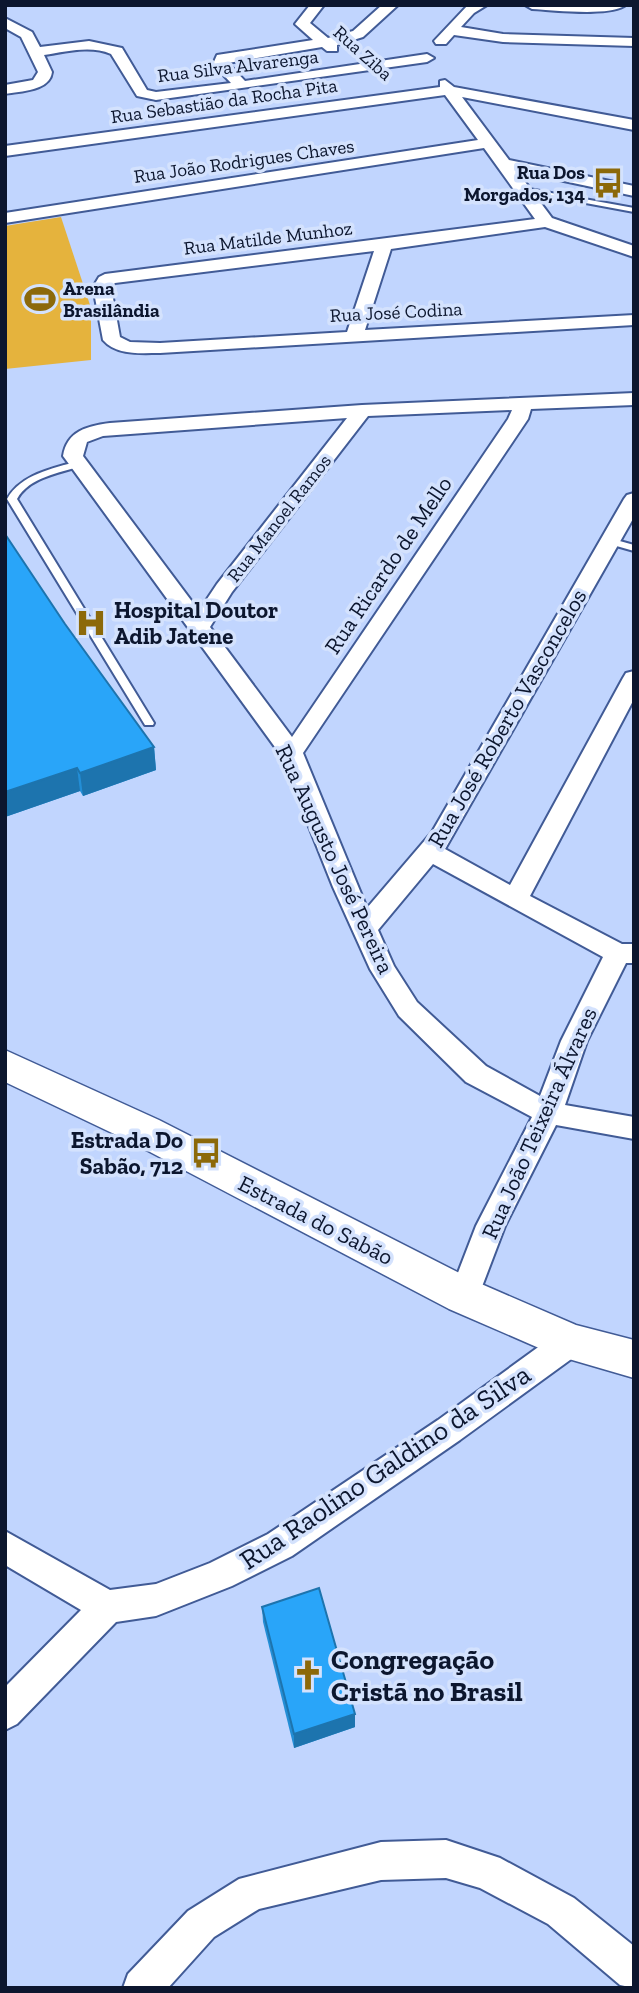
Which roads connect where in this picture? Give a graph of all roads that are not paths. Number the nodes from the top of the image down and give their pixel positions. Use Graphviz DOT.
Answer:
graph roads {
  1 [pos="317,5"];
  2 [pos="391,5"];
  3 [pos="480,5"];
  4 [pos="532,5"];
  5 [pos="619,5"];
  6 [pos="6,23"];
  7 [pos="450,30"];
  8 [pos="503,38"];
  9 [pos="634,42"];
  10 [pos="327,44"];
  11 [pos="37,52"];
  12 [pos="609,57"];
  13 [pos="427,58"];
  14 [pos="369,84"];
  15 [pos="242,86"];
  16 [pos="5,90"];
  17 [pos="449,90"];
  18 [pos="634,125"];
  19 [pos="488,143"];
  20 [pos="5,151"];
  21 [pos="504,164"];
  22 [pos="521,190"];
  23 [pos="634,191"];
  24 [pos="634,210"];
  25 [pos="5,218"];
  26 [pos="546,222"];
  27 [pos="384,245"];
  28 [pos="634,252"];
  29 [pos="634,320"];
  30 [pos="355,335"];
  31 [pos="160,348"];
  32 [pos="634,399"];
  33 [pos="524,404"];
  34 [pos="362,411"];
  35 [pos="78,464"];
  36 [pos="634,499"];
  37 [pos="609,541"];
  38 [pos="634,548"];
  39 [pos="199,627"];
  40 [pos="634,678"];
  41 [pos="149,723"];
  42 [pos="291,752"];
  43 [pos="430,852"];
  44 [pos="516,898"];
  45 [pos="365,928"];
  46 [pos="626,953"];
  47 [pos="5,1065"];
  48 [pos="548,1113"];
  49 [pos="634,1128"];
  50 [pos="464,1296"];
  51 [pos="570,1342"];
  52 [pos="634,1359"];
  53 [pos="5,1547"];
  54 [pos="107,1607"];
  55 [pos="5,1712"];
  56 [pos="634,1970"];
  57 [pos="142,1988"];
  1 -- 10 [label="street, Rua Ziba"];
  2 -- 10 [label="street"];
  3 -- 7 [label="street"];
  4 -- 5 [label="street"];
  6 -- 11 [label="street"];
  7 -- 8 [label="street"];
  7 -- 13 [label="street"];
  8 -- 9 [label="street"];
  8 -- 12 [label="street"];
  10 -- 14 [label="street, Rua Ziba"];
  10 -- 15 [label="street"];
  11 -- 15 [label="street, Rua Silva Alvarenga"];
  11 -- 16 [label="street"];
  13 -- 14 [label="street, Rua Silva Alvarenga"];
  13 -- 17 [label="street"];
  14 -- 15 [label="street, Rua Silva Alvarenga"];
  14 -- 17 [label="street, Rua Sebastião da Rocha Pita"];
  14 -- 20 [label="street, Rua Sebastião da Rocha Pita"];
  17 -- 18 [label="street"];
  17 -- 19 [label="street"];
  19 -- 21 [label="street"];
  19 -- 25 [label="street, Rua João Rodrigues Chaves"];
  21 -- 22 [label="street"];
  21 -- 23 [label="street"];
  22 -- 24 [label="lane"];
  22 -- 26 [label="street"];
  26 -- 27 [label="street, Rua Matilde Munhoz"];
  26 -- 28 [label="street"];
  27 -- 30 [label="street"];
  27 -- 31 [label="street, Rua Matilde Munhoz"];
  29 -- 30 [label="street, Rua José Codina"];
  30 -- 31 [label="street, Rua José Codina"];
  32 -- 33 [label="street"];
  33 -- 34 [label="street"];
  33 -- 42 [label="street, Rua Ricardo de Mello"];
  34 -- 35 [label="street"];
  34 -- 39 [label="street, Rua Manoel Ramos"];
  35 -- 39 [label="street, Rua Augusto José Pereira"];
  35 -- 41 [label="lane"];
  36 -- 37 [label="street, Rua José Roberto Vasconcelos"];
  37 -- 38 [label="lane"];
  37 -- 43 [label="street, Rua José Roberto Vasconcelos"];
  39 -- 42 [label="street, Rua Augusto José Pereira"];
  40 -- 44 [label="street"];
  42 -- 45 [label="street, Rua Augusto José Pereira"];
  43 -- 44 [label="street"];
  43 -- 45 [label="street, Rua José Roberto Vasconcelos"];
  44 -- 46 [label="street"];
  45 -- 48 [label="street, Rua Augusto José Pereira"];
  46 -- 48 [label="street, Rua João Teixeira Álvares"];
  47 -- 50 [label="street, Estrada do Sabão"];
  48 -- 49 [label="street, Rua Augusto José Pereira"];
  48 -- 50 [label="street, Rua João Teixeira Álvares"];
  50 -- 51 [label="street, Estrada do Sabão"];
  51 -- 52 [label="street, Estrada do Sabão"];
  51 -- 54 [label="street, Rua Raolino Galdino da Silva"];
  53 -- 54 [label="street"];
  54 -- 55 [label="street"];
  56 -- 57 [label="street"];
}
